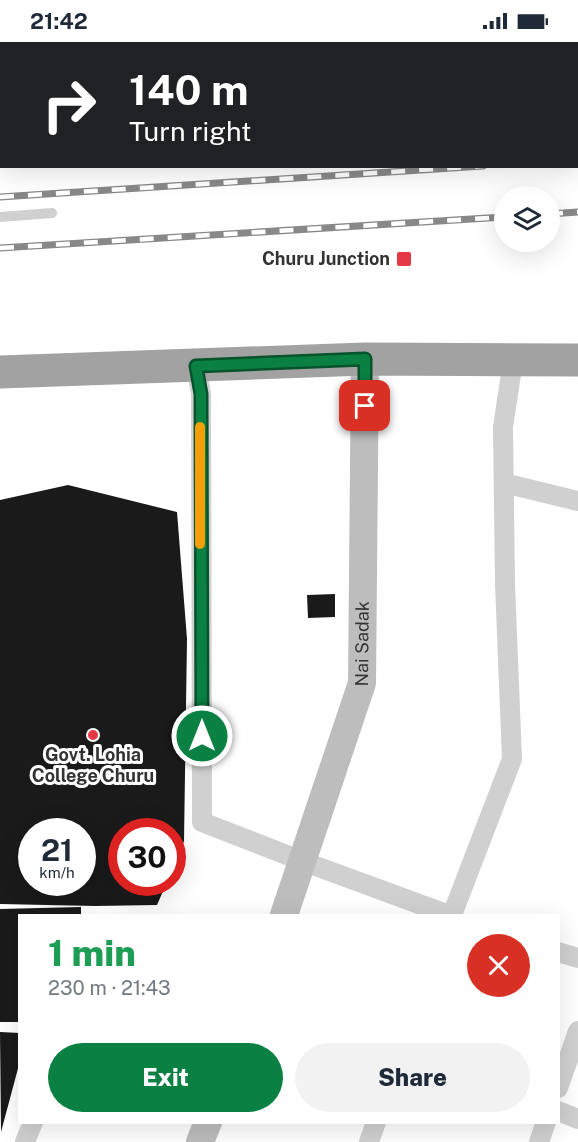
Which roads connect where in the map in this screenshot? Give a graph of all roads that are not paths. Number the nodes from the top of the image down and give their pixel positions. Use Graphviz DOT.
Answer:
graph roads {
  1 [pos="52,213"];
  2 [pos="0,217"];
  3 [pos="365,359"];
  4 [pos="578,360"];
  5 [pos="513,361"];
  6 [pos="196,366"];
  7 [pos="0,372"];
  8 [pos="504,483"];
  9 [pos="578,501"];
  10 [pos="302,861"];
  11 [pos="284,914"];
  12 [pos="448,914"];
  13 [pos="451,914"];
  14 [pos="560,953"];
  15 [pos="578,958"];
  16 [pos="578,1031"];
  17 [pos="560,1082"];
  18 [pos="560,1112"];
  19 [pos="578,1119"];
  20 [pos="32,1124"];
  21 [pos="207,1124"];
  22 [pos="375,1124"];
  23 [pos="545,1124"];
  24 [pos="26,1142"];
  25 [pos="200,1142"];
  26 [pos="369,1142"];
  27 [pos="539,1142"];
  1 -- 2 [label="lane"];
  3 -- 5 [label="highway"];
  3 -- 6 [label="highway"];
  3 -- 10 [label="main road, Nai Sadak"];
  4 -- 5 [label="highway"];
  5 -- 8 [label="street"];
  6 -- 7 [label="highway"];
  6 -- 10 [label="street"];
  8 -- 9 [label="street"];
  8 -- 13 [label="street"];
  10 -- 11 [label="main road, Nai Sadak"];
  10 -- 12 [label="street"];
  14 -- 15 [label="street"];
  16 -- 17 [label="street"];
  18 -- 19 [label="street"];
  20 -- 24 [label="street"];
  21 -- 25 [label="main road"];
  22 -- 26 [label="street"];
  23 -- 27 [label="street"];
}
